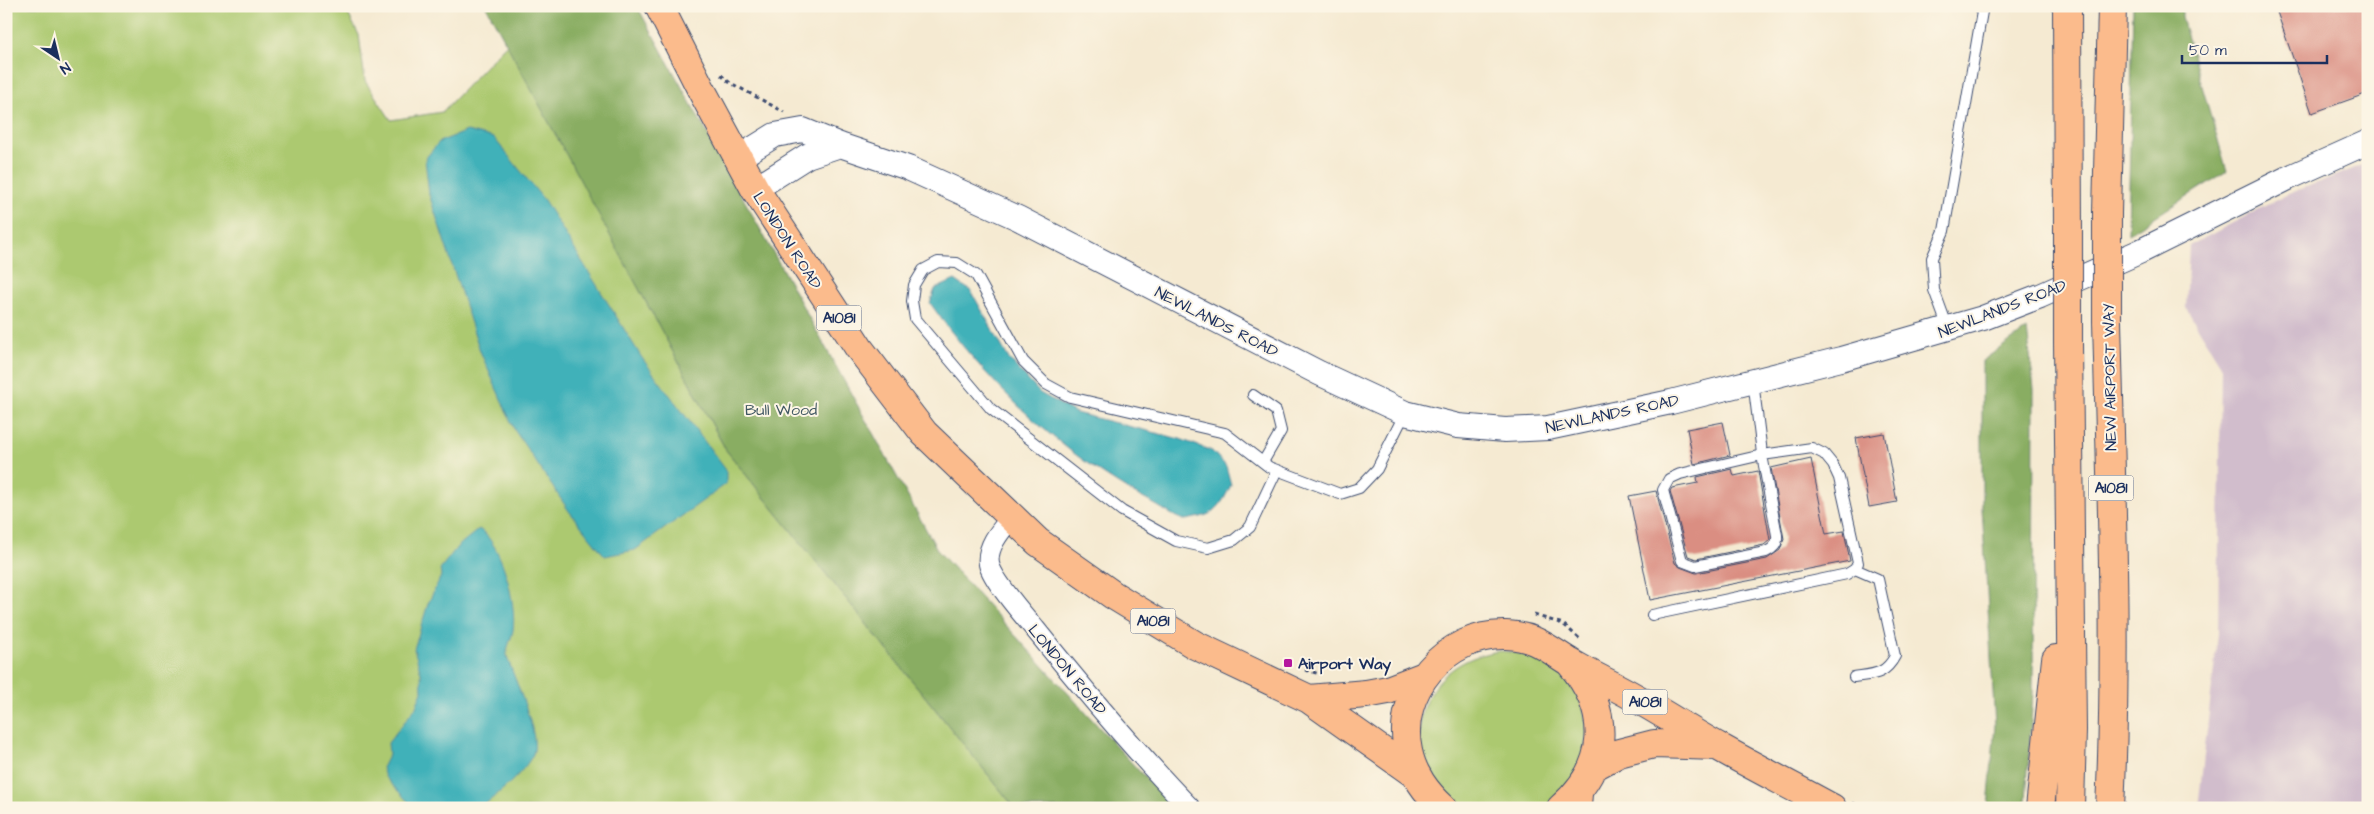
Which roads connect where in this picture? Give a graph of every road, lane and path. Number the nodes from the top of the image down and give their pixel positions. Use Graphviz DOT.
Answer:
graph roads {
  1 [pos="659,6"];
  2 [pos="1983,6"];
  3 [pos="2067,6"];
  4 [pos="2112,6"];
  5 [pos="717,70"];
  6 [pos="803,130"];
  7 [pos="2368,142"];
  8 [pos="840,145"];
  9 [pos="738,158"];
  10 [pos="755,189"];
  11 [pos="1948,329"];
  12 [pos="1753,381"];
  13 [pos="1253,395"];
  14 [pos="1405,413"];
  15 [pos="1762,455"];
  16 [pos="1263,462"];
  17 [pos="1278,470"];
  18 [pos="1012,517"];
  19 [pos="2069,541"];
  20 [pos="1856,569"];
  21 [pos="1652,615"];
  22 [pos="1570,662"];
  23 [pos="1302,669"];
  24 [pos="1326,675"];
  25 [pos="1424,676"];
  26 [pos="1854,677"];
  27 [pos="1309,699"];
  28 [pos="1718,746"];
  29 [pos="1593,767"];
  30 [pos="1416,775"];
  31 [pos="1572,803"];
  32 [pos="1190,808"];
  33 [pos="1443,808"];
  34 [pos="1832,808"];
  35 [pos="2040,808"];
  36 [pos="2070,808"];
  37 [pos="2110,808"];
  1 -- 9 [label="main road, LONDON ROAD / A1081"];
  2 -- 11 [label="lane"];
  3 -- 19 [label="main road, A1081, bridge"];
  4 -- 37 [label="main road, NEW AIRPORT WAY / A1081, bridge"];
  5 -- 6 [label="path"];
  6 -- 8 [label="street, NEWLANDS ROAD"];
  6 -- 9 [label="street"];
  7 -- 11 [label="street, NEWLANDS ROAD"];
  8 -- 10 [label="street"];
  8 -- 14 [label="street, NEWLANDS ROAD"];
  9 -- 10 [label="main road, LONDON ROAD / A1081"];
  10 -- 18 [label="main road, LONDON ROAD / A1081"];
  11 -- 12 [label="street, NEWLANDS ROAD"];
  12 -- 14 [label="street, NEWLANDS ROAD"];
  12 -- 15 [label="lane"];
  13 -- 16 [label="lane"];
  14 -- 17 [label="lane"];
  15 -- 15 [label="lane"];
  15 -- 20 [label="lane"];
  16 -- 17 [label="lane"];
  16 -- 17 [label="lane"];
  18 -- 27 [label="main road, LONDON ROAD / A1081"];
  18 -- 32 [label="street, LONDON ROAD"];
  19 -- 35 [label="main road, A1081"];
  19 -- 36 [label="main road, A1081"];
  20 -- 21 [label="lane"];
  20 -- 26 [label="lane"];
  22 -- 25 [label="main road"];
  22 -- 28 [label="main road, A1081"];
  22 -- 29 [label="main road"];
  23 -- 24 [label="path"];
  25 -- 27 [label="main road"];
  25 -- 30 [label="main road"];
  27 -- 30 [label="main road, LONDON ROAD / A1081"];
  28 -- 29 [label="main road, A1081"];
  28 -- 34 [label="main road, A1081"];
  29 -- 31 [label="main road"];
  30 -- 33 [label="main road"];
}
